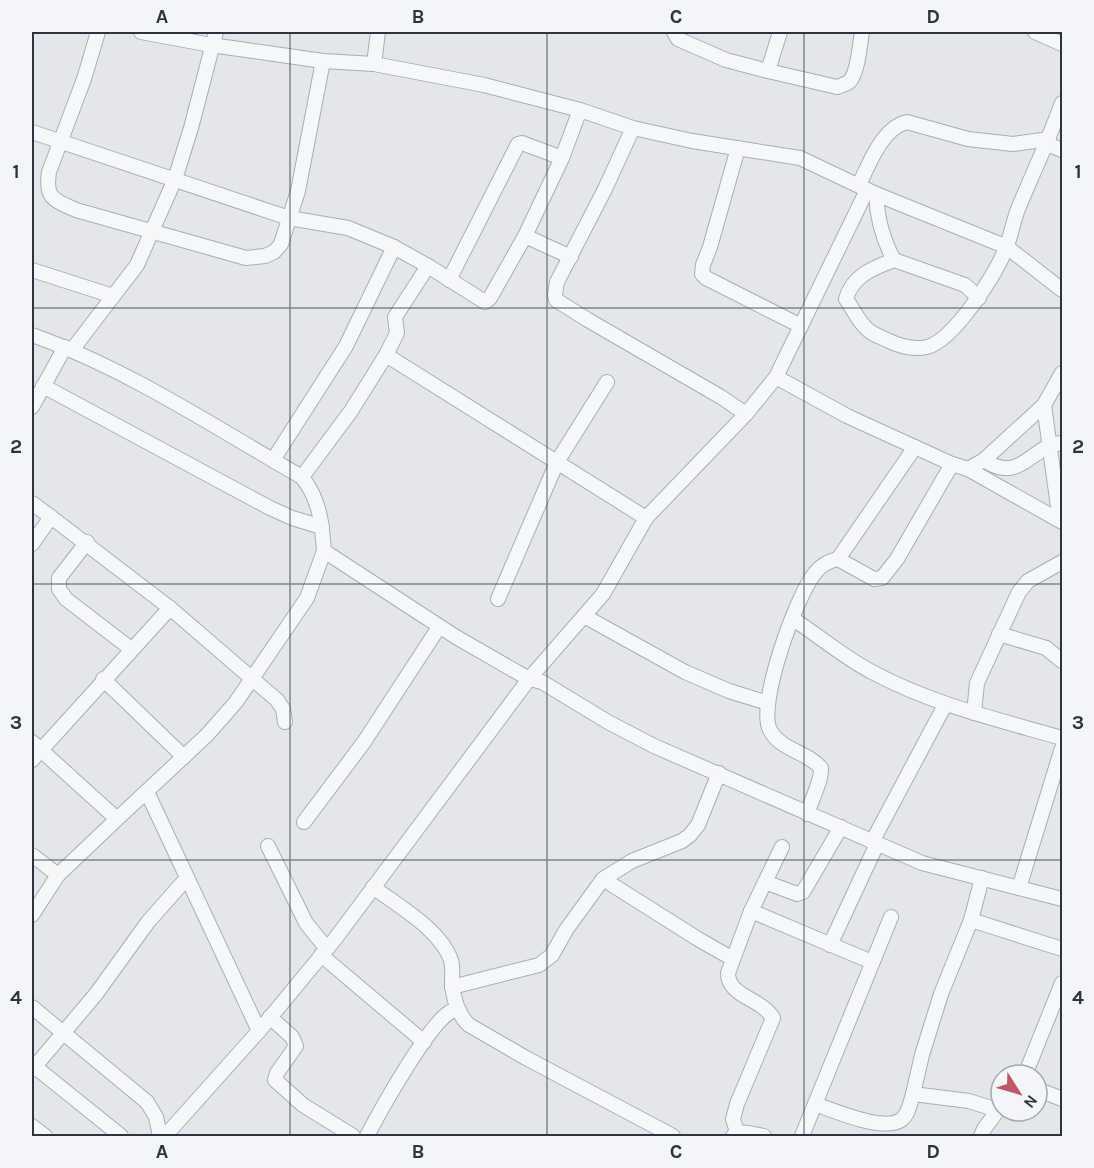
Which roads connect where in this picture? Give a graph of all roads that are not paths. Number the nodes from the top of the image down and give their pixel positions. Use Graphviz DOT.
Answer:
graph roads {
  1 [pos="98,32"];
  2 [pos="145,32"];
  3 [pos="216,32"];
  4 [pos="378,32"];
  5 [pos="674,32"];
  6 [pos="780,32"];
  7 [pos="862,32"];
  8 [pos="1035,32"];
  9 [pos="1062,44"];
  10 [pos="211,45"];
  11 [pos="323,61"];
  12 [pos="374,64"];
  13 [pos="768,71"];
  14 [pos="1062,105"];
  15 [pos="580,110"];
  16 [pos="633,128"];
  17 [pos="32,132"];
  18 [pos="60,141"];
  19 [pos="1048,142"];
  20 [pos="738,148"];
  21 [pos="1062,150"];
  22 [pos="562,158"];
  23 [pos="175,179"];
  24 [pos="867,190"];
  25 [pos="290,218"];
  26 [pos="151,232"];
  27 [pos="525,236"];
  28 [pos="394,247"];
  29 [pos="1007,247"];
  30 [pos="571,257"];
  31 [pos="894,260"];
  32 [pos="428,266"];
  33 [pos="32,270"];
  34 [pos="450,280"];
  35 [pos="1062,290"];
  36 [pos="113,296"];
  37 [pos="979,298"];
  38 [pos="801,326"];
  39 [pos="32,335"];
  40 [pos="68,349"];
  41 [pos="386,356"];
  42 [pos="1062,373"];
  43 [pos="776,377"];
  44 [pos="607,382"];
  45 [pos="43,386"];
  46 [pos="1044,405"];
  47 [pos="32,407"];
  48 [pos="746,414"];
  49 [pos="1057,443"];
  50 [pos="915,447"];
  51 [pos="273,460"];
  52 [pos="984,460"];
  53 [pos="558,462"];
  54 [pos="952,464"];
  55 [pos="968,469"];
  56 [pos="302,477"];
  57 [pos="32,503"];
  58 [pos="51,516"];
  59 [pos="646,518"];
  60 [pos="1062,524"];
  61 [pos="322,528"];
  62 [pos="87,543"];
  63 [pos="32,544"];
  64 [pos="324,551"];
  65 [pos="838,559"];
  66 [pos="1062,562"];
  67 [pos="498,600"];
  68 [pos="170,608"];
  69 [pos="585,616"];
  70 [pos="793,619"];
  71 [pos="439,627"];
  72 [pos="999,634"];
  73 [pos="131,649"];
  74 [pos="1062,661"];
  75 [pos="103,679"];
  76 [pos="250,679"];
  77 [pos="529,679"];
  78 [pos="768,703"];
  79 [pos="945,705"];
  80 [pos="974,713"];
  81 [pos="285,722"];
  82 [pos="1062,738"];
  83 [pos="1062,748"];
  84 [pos="34,751"];
  85 [pos="184,757"];
  86 [pos="719,773"];
  87 [pos="147,792"];
  88 [pos="807,814"];
  89 [pos="117,819"];
  90 [pos="304,822"];
  91 [pos="841,827"];
  92 [pos="875,843"];
  93 [pos="268,846"];
  94 [pos="782,847"];
  95 [pos="32,855"];
  96 [pos="58,875"];
  97 [pos="982,878"];
  98 [pos="186,879"];
  99 [pos="603,879"];
  100 [pos="765,882"];
  101 [pos="373,887"];
  102 [pos="1019,888"];
  103 [pos="1062,899"];
  104 [pos="751,911"];
  105 [pos="32,915"];
  106 [pos="891,917"];
  107 [pos="971,920"];
  108 [pos="830,945"];
  109 [pos="1062,950"];
  110 [pos="324,952"];
  111 [pos="733,959"];
  112 [pos="872,962"];
  113 [pos="1062,983"];
  114 [pos="452,987"];
  115 [pos="32,1007"];
  116 [pos="459,1009"];
  117 [pos="270,1017"];
  118 [pos="259,1031"];
  119 [pos="63,1034"];
  120 [pos="424,1042"];
  121 [pos="1030,1063"];
  122 [pos="33,1068"];
  123 [pos="913,1094"];
  124 [pos="815,1104"];
  125 [pos="989,1106"];
  126 [pos="990,1123"];
  127 [pos="32,1126"];
  128 [pos="735,1134"];
  129 [pos="667,1135"];
  130 [pos="45,1137"];
  131 [pos="121,1137"];
  132 [pos="160,1137"];
  133 [pos="165,1137"];
  134 [pos="353,1137"];
  135 [pos="367,1137"];
  136 [pos="764,1137"];
  137 [pos="802,1137"];
  138 [pos="981,1137"];
  1 -- 18 [label="street"];
  2 -- 10 [label="street"];
  3 -- 10 [label="street"];
  4 -- 12 [label="street"];
  5 -- 13 [label="street"];
  6 -- 13 [label="street"];
  7 -- 13 [label="street"];
  8 -- 9 [label="street"];
  10 -- 11 [label="street"];
  10 -- 23 [label="street"];
  11 -- 12 [label="street"];
  11 -- 25 [label="street"];
  12 -- 15 [label="street"];
  14 -- 19 [label="street"];
  15 -- 16 [label="street"];
  15 -- 22 [label="street"];
  16 -- 20 [label="street"];
  16 -- 30 [label="street"];
  17 -- 18 [label="street"];
  18 -- 23 [label="street"];
  18 -- 26 [label="street"];
  19 -- 21 [label="street"];
  19 -- 24 [label="street"];
  19 -- 29 [label="street"];
  20 -- 24 [label="street"];
  20 -- 38 [label="street"];
  22 -- 27 [label="street"];
  22 -- 34 [label="street"];
  23 -- 25 [label="street"];
  23 -- 26 [label="street"];
  24 -- 29 [label="street"];
  24 -- 31 [label="street"];
  24 -- 38 [label="street"];
  25 -- 26 [label="street"];
  25 -- 28 [label="street"];
  26 -- 36 [label="street"];
  27 -- 30 [label="street"];
  27 -- 34 [label="street"];
  28 -- 32 [label="street"];
  28 -- 51 [label="street"];
  29 -- 35 [label="street"];
  29 -- 37 [label="street"];
  30 -- 48 [label="street"];
  31 -- 37 [label="street"];
  31 -- 37 [label="street"];
  32 -- 34 [label="street"];
  32 -- 41 [label="street"];
  33 -- 36 [label="street"];
  36 -- 40 [label="street"];
  38 -- 43 [label="street"];
  39 -- 40 [label="street"];
  40 -- 45 [label="street"];
  40 -- 51 [label="street"];
  41 -- 53 [label="street"];
  41 -- 56 [label="street"];
  42 -- 46 [label="street"];
  43 -- 48 [label="street"];
  43 -- 50 [label="street"];
  44 -- 53 [label="street"];
  45 -- 47 [label="street"];
  45 -- 61 [label="street"];
  46 -- 49 [label="street"];
  46 -- 52 [label="street"];
  48 -- 59 [label="street"];
  49 -- 52 [label="street"];
  49 -- 60 [label="street"];
  50 -- 54 [label="street"];
  50 -- 65 [label="street"];
  51 -- 56 [label="street"];
  52 -- 55 [label="street"];
  53 -- 59 [label="street"];
  53 -- 67 [label="street"];
  54 -- 55 [label="street"];
  54 -- 65 [label="street"];
  55 -- 60 [label="street"];
  56 -- 61 [label="street"];
  57 -- 58 [label="street"];
  58 -- 62 [label="street"];
  58 -- 63 [label="street"];
  59 -- 69 [label="street"];
  61 -- 64 [label="street"];
  62 -- 68 [label="street"];
  62 -- 73 [label="street"];
  64 -- 71 [label="street"];
  64 -- 76 [label="street"];
  65 -- 70 [label="street"];
  66 -- 72 [label="street"];
  68 -- 73 [label="street"];
  68 -- 76 [label="street"];
  69 -- 77 [label="street"];
  69 -- 78 [label="street"];
  70 -- 78 [label="street"];
  70 -- 79 [label="street"];
  71 -- 77 [label="street"];
  71 -- 90 [label="street"];
  72 -- 74 [label="street"];
  72 -- 80 [label="street"];
  73 -- 75 [label="street"];
  75 -- 84 [label="street"];
  75 -- 85 [label="street"];
  76 -- 81 [label="street"];
  76 -- 85 [label="street"];
  77 -- 86 [label="street"];
  77 -- 101 [label="street"];
  78 -- 88 [label="street"];
  79 -- 80 [label="street"];
  79 -- 92 [label="street"];
  80 -- 82 [label="street"];
  83 -- 102 [label="street"];
  84 -- 89 [label="street"];
  85 -- 87 [label="street"];
  86 -- 88 [label="street"];
  86 -- 99 [label="street"];
  87 -- 89 [label="street"];
  87 -- 98 [label="street"];
  88 -- 91 [label="street"];
  89 -- 96 [label="street"];
  91 -- 92 [label="street"];
  91 -- 100 [label="street"];
  92 -- 97 [label="street"];
  92 -- 108 [label="street"];
  93 -- 110 [label="street"];
  94 -- 100 [label="street"];
  95 -- 96 [label="street"];
  96 -- 105 [label="street"];
  97 -- 102 [label="street"];
  97 -- 107 [label="street"];
  98 -- 118 [label="street"];
  98 -- 119 [label="street"];
  99 -- 111 [label="street"];
  99 -- 114 [label="street"];
  100 -- 104 [label="street"];
  101 -- 110 [label="street"];
  101 -- 114 [label="street"];
  102 -- 103 [label="street"];
  104 -- 108 [label="street"];
  104 -- 111 [label="street"];
  106 -- 112 [label="street"];
  107 -- 109 [label="street"];
  107 -- 123 [label="street"];
  108 -- 112 [label="street"];
  110 -- 117 [label="street"];
  110 -- 120 [label="street"];
  111 -- 128 [label="street"];
  112 -- 124 [label="street"];
  113 -- 121 [label="street"];
  114 -- 116 [label="street"];
  115 -- 119 [label="street"];
  116 -- 120 [label="street"];
  116 -- 129 [label="street"];
  117 -- 118 [label="street"];
  117 -- 134 [label="street"];
  118 -- 133 [label="street"];
  119 -- 122 [label="street"];
  119 -- 132 [label="street"];
  120 -- 135 [label="street"];
  122 -- 131 [label="street"];
  123 -- 124 [label="street"];
  123 -- 125 [label="street"];
  124 -- 137 [label="street"];
  126 -- 138 [label="street"];
  127 -- 130 [label="street"];
  128 -- 136 [label="street"];
}
